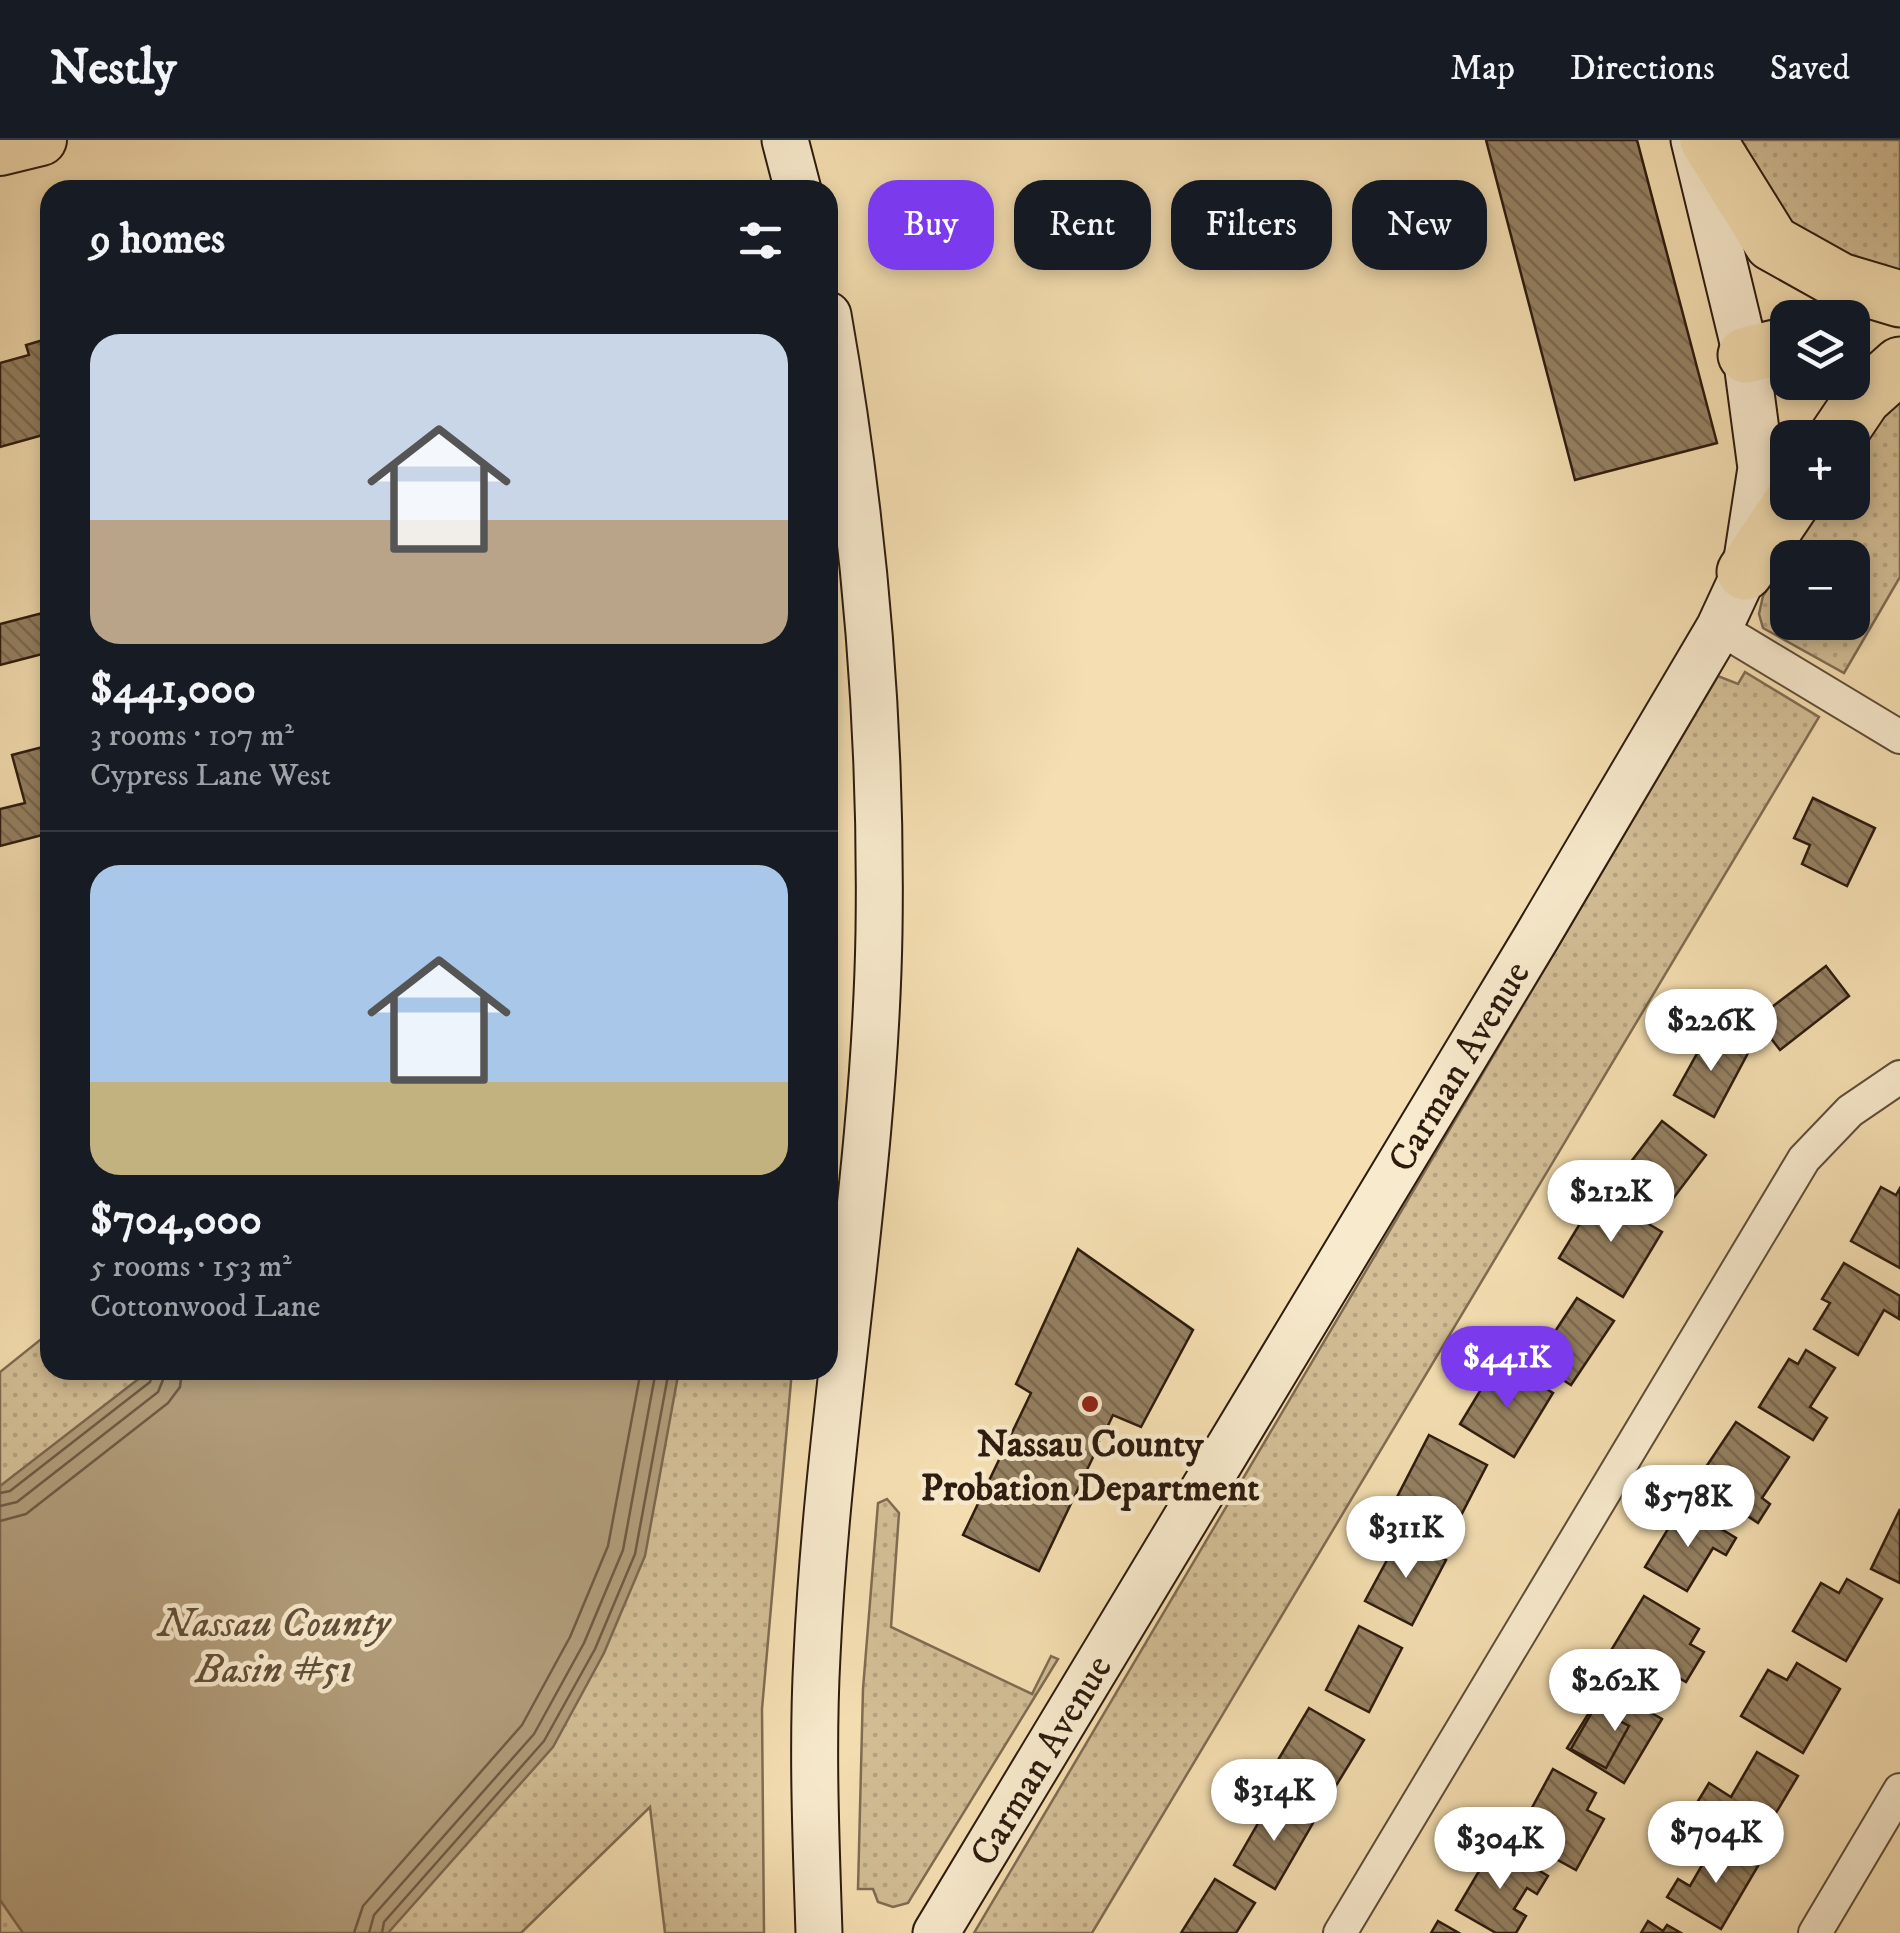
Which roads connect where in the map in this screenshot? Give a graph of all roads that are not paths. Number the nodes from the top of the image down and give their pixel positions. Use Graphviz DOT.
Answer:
graph roads {
  1 [pos="41,140"];
  2 [pos="785,140"];
  3 [pos="1694,140"];
  4 [pos="1708,140"];
  5 [pos="0,150"];
  6 [pos="795,180"];
  7 [pos="1900,299"];
  8 [pos="1900,317"];
  9 [pos="1870,324"];
  10 [pos="1900,350"];
  11 [pos="1870,358"];
  12 [pos="1900,365"];
  13 [pos="1768,367"];
  14 [pos="838,383"];
  15 [pos="1848,420"];
  16 [pos="1780,520"];
  17 [pos="1744,572"];
  18 [pos="1719,628"];
  19 [pos="1900,738"];
  20 [pos="1900,1077"];
  21 [pos="1900,1790"];
  22 [pos="820,1933"];
  23 [pos="936,1933"];
  24 [pos="1340,1933"];
  25 [pos="1815,1933"];
  1 -- 5 [label="main road"];
  2 -- 6 [label="main road"];
  3 -- 13 [label="main road, Carman Avenue"];
  4 -- 7 [label="highway"];
  8 -- 9 [label="highway"];
  10 -- 11 [label="highway"];
  12 -- 15 [label="highway"];
  13 -- 17 [label="main road, Carman Avenue"];
  14 -- 22 [label="main road"];
  16 -- 17 [label="highway"];
  17 -- 18 [label="main road, Carman Avenue"];
  18 -- 19 [label="street"];
  18 -- 23 [label="main road, Carman Avenue"];
  20 -- 24 [label="street"];
  21 -- 25 [label="street"];
}
